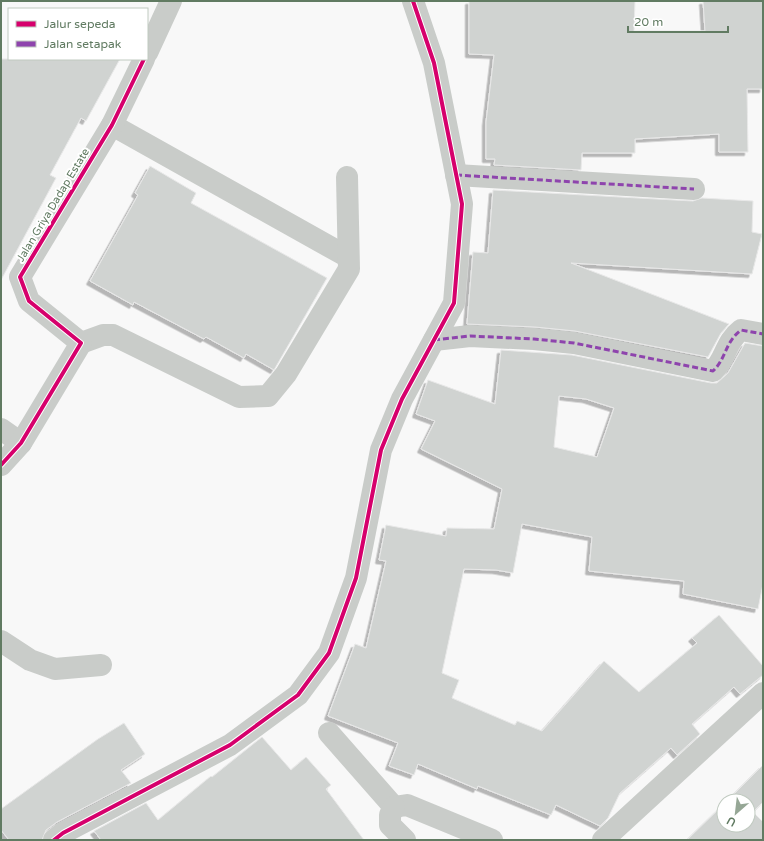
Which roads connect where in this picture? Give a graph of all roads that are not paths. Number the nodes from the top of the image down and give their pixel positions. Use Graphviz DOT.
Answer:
graph roads {
  1 [pos="171,1"];
  2 [pos="413,1"];
  3 [pos="148,51"];
  4 [pos="144,60"];
  5 [pos="112,125"];
  6 [pos="456,175"];
  7 [pos="347,177"];
  8 [pos="694,189"];
  9 [pos="348,257"];
  10 [pos="763,334"];
  11 [pos="434,340"];
  12 [pos="81,343"];
  13 [pos="1,428"];
  14 [pos="21,443"];
  15 [pos="1,465"];
  16 [pos="1,640"];
  17 [pos="100,665"];
  18 [pos="763,693"];
  19 [pos="329,733"];
  20 [pos="394,807"];
  21 [pos="54,840"];
  22 [pos="405,840"];
  23 [pos="492,840"];
  24 [pos="603,840"];
  1 -- 3 [label="street"];
  2 -- 6 [label="street"];
  4 -- 5 [label="street, Jalan Griya Dadap Estate"];
  5 -- 9 [label="street"];
  5 -- 12 [label="street, Jalan Griya Dadap Estate"];
  6 -- 8 [label="street"];
  6 -- 11 [label="street"];
  7 -- 9 [label="street"];
  9 -- 12 [label="street"];
  10 -- 11 [label="street"];
  11 -- 21 [label="street"];
  12 -- 14 [label="street"];
  13 -- 14 [label="street"];
  14 -- 15 [label="street"];
  16 -- 17 [label="street"];
  18 -- 24 [label="street"];
  19 -- 20 [label="street"];
  20 -- 22 [label="street"];
  20 -- 23 [label="street"];
}
